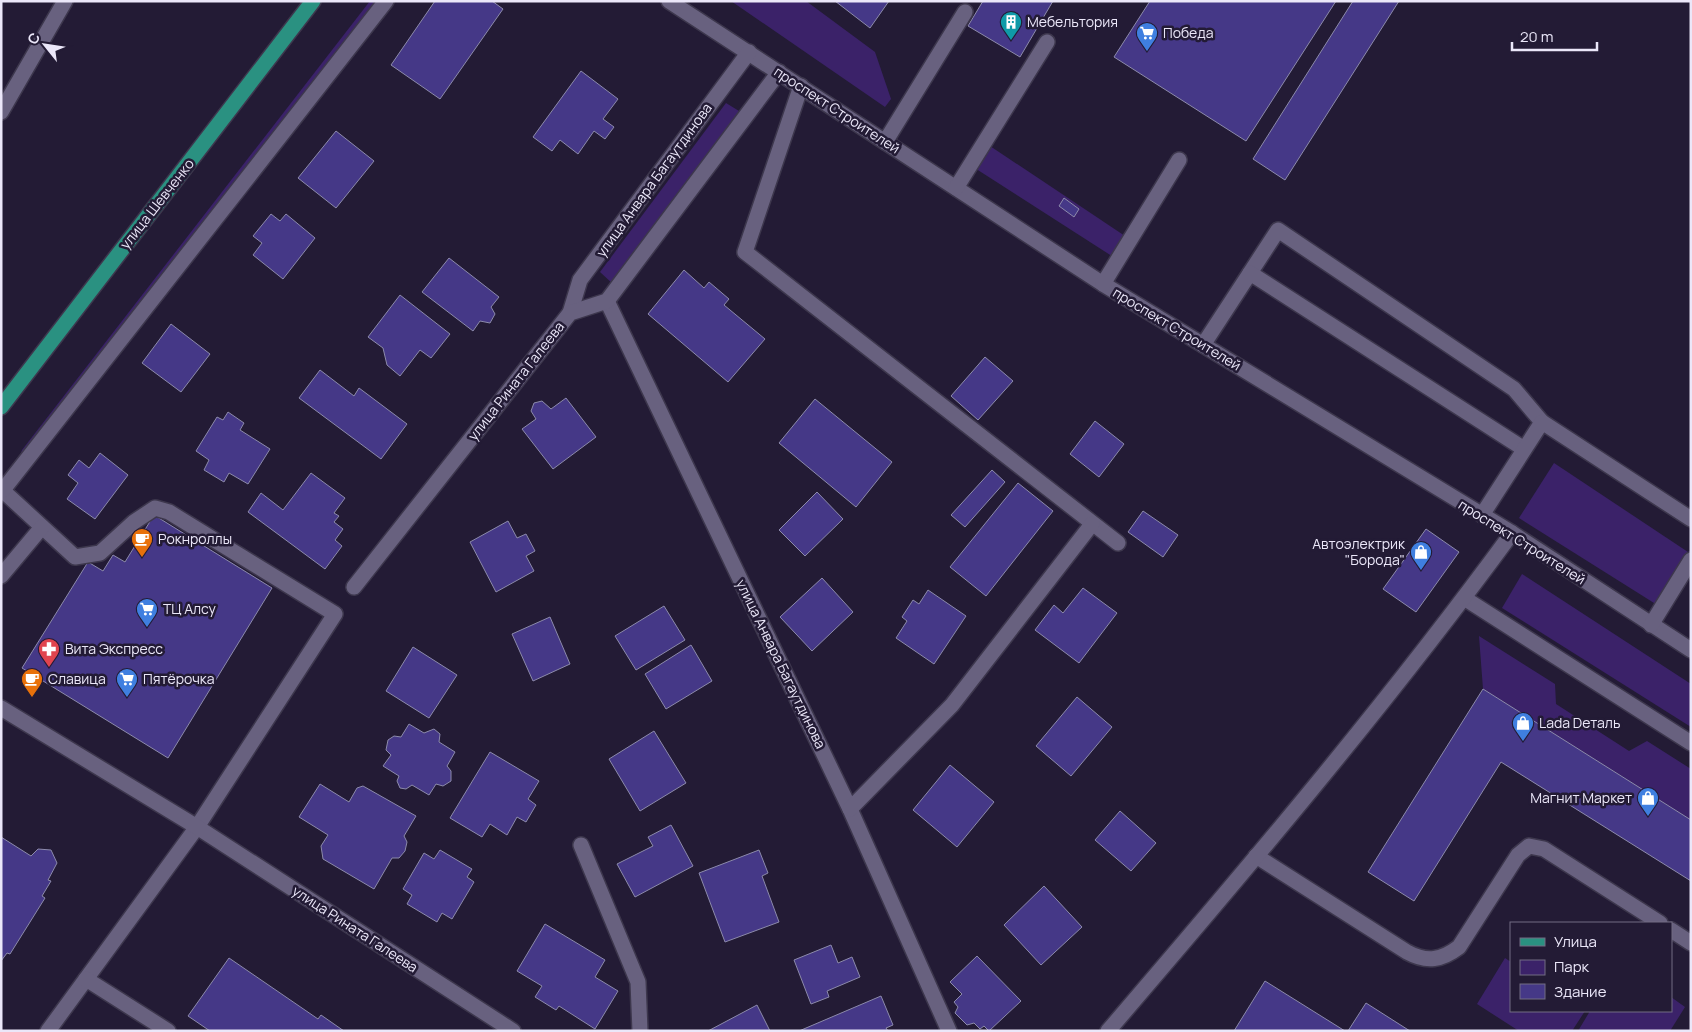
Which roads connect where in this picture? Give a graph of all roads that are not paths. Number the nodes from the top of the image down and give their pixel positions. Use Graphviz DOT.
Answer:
graph roads {
  1 [pos="65,1"];
  2 [pos="313,1"];
  3 [pos="386,1"];
  4 [pos="668,1"];
  5 [pos="964,12"];
  6 [pos="1047,42"];
  7 [pos="748,52"];
  8 [pos="779,72"];
  9 [pos="801,86"];
  10 [pos="1,112"];
  11 [pos="885,142"];
  12 [pos="1179,160"];
  13 [pos="956,188"];
  14 [pos="1250,273"];
  15 [pos="1104,284"];
  16 [pos="607,301"];
  17 [pos="570,313"];
  18 [pos="1203,345"];
  19 [pos="1,407"];
  20 [pos="1542,422"];
  21 [pos="1524,450"];
  22 [pos="2,490"];
  23 [pos="1482,515"];
  24 [pos="1691,519"];
  25 [pos="1092,524"];
  26 [pos="42,527"];
  27 [pos="1512,534"];
  28 [pos="1118,543"];
  29 [pos="1691,560"];
  30 [pos="1,576"];
  31 [pos="354,587"];
  32 [pos="1464,598"];
  33 [pos="1651,625"];
  34 [pos="1691,650"];
  35 [pos="1,708"];
  36 [pos="1691,744"];
  37 [pos="850,809"];
  38 [pos="197,828"];
  39 [pos="581,845"];
  40 [pos="1256,856"];
  41 [pos="1658,922"];
  42 [pos="1672,931"];
  43 [pos="1691,943"];
  44 [pos="86,978"];
  45 [pos="48,1031"];
  46 [pos="168,1031"];
  47 [pos="513,1031"];
  48 [pos="640,1031"];
  49 [pos="949,1031"];
  50 [pos="1108,1031"];
  1 -- 10 [label="street"];
  2 -- 19 [label="main road, улица Шевченко"];
  3 -- 22 [label="street"];
  4 -- 7 [label="street, проспект Строителей"];
  5 -- 11 [label="street"];
  6 -- 13 [label="street"];
  7 -- 8 [label="street, проспект Строителей"];
  7 -- 17 [label="street, улица Анвара Багаутдинова"];
  8 -- 9 [label="street, проспект Строителей"];
  8 -- 16 [label="street"];
  9 -- 11 [label="street, проспект Строителей"];
  9 -- 25 [label="street"];
  11 -- 13 [label="street, проспект Строителей"];
  12 -- 15 [label="street"];
  13 -- 15 [label="street, проспект Строителей"];
  14 -- 18 [label="street"];
  14 -- 20 [label="street"];
  14 -- 21 [label="street"];
  15 -- 18 [label="street, проспект Строителей"];
  16 -- 17 [label="street, улица Рината Галеева"];
  16 -- 37 [label="street, улица Анвара Багаутдинова"];
  17 -- 31 [label="street, улица Рината Галеева"];
  18 -- 23 [label="street, проспект Строителей"];
  20 -- 21 [label="street"];
  20 -- 24 [label="street"];
  21 -- 23 [label="street"];
  22 -- 26 [label="street"];
  23 -- 27 [label="street, проспект Строителей"];
  25 -- 28 [label="street"];
  25 -- 37 [label="street"];
  26 -- 30 [label="street"];
  26 -- 38 [label="street"];
  27 -- 32 [label="street"];
  27 -- 33 [label="street, проспект Строителей"];
  29 -- 33 [label="street"];
  32 -- 36 [label="street"];
  32 -- 40 [label="street"];
  33 -- 34 [label="street, проспект Строителей"];
  35 -- 38 [label="street, улица Рината Галеева"];
  37 -- 49 [label="street, улица Анвара Багаутдинова"];
  38 -- 44 [label="street"];
  38 -- 47 [label="street, улица Рината Галеева"];
  39 -- 48 [label="street"];
  40 -- 41 [label="street"];
  40 -- 50 [label="street"];
  42 -- 43 [label="street"];
  44 -- 45 [label="street"];
  44 -- 46 [label="street"];
}
